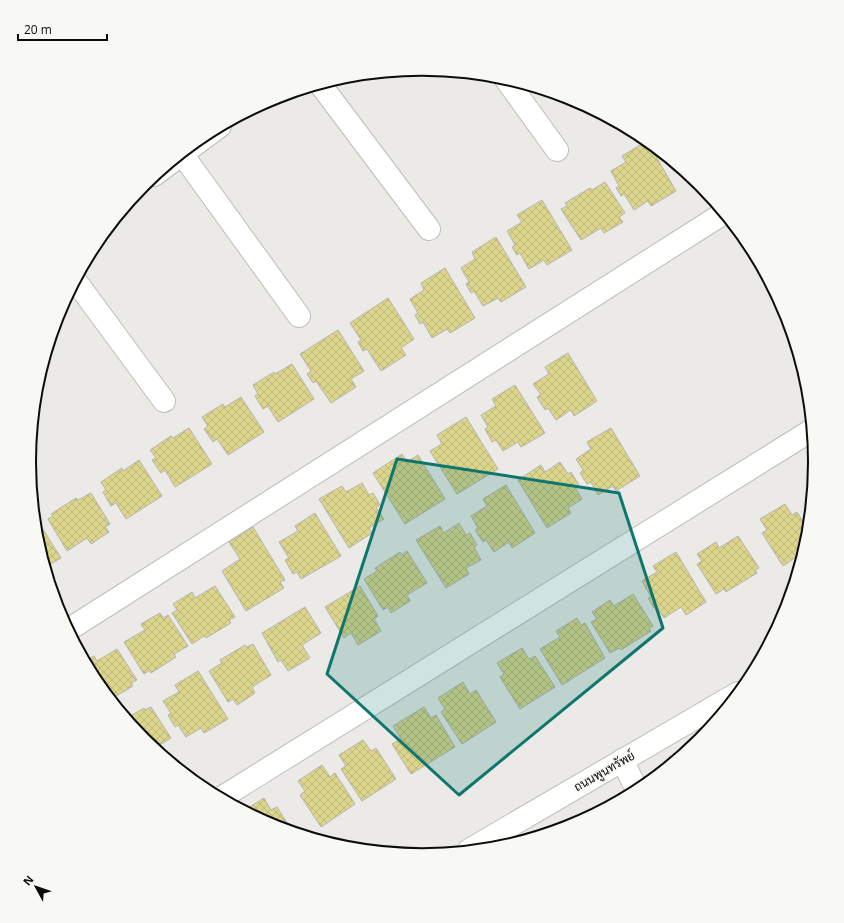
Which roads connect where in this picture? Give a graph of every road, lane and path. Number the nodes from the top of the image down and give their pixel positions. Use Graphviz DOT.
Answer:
graph roads {
  1 [pos="517,88"];
  2 [pos="323,89"];
  3 [pos="557,150"];
  4 [pos="184,157"];
  5 [pos="719,216"];
  6 [pos="428,229"];
  7 [pos="79,285"];
  8 [pos="299,316"];
  9 [pos="164,401"];
  10 [pos="807,433"];
  11 [pos="73,627"];
  12 [pos="724,701"];
  13 [pos="622,760"];
  14 [pos="634,784"];
  15 [pos="227,794"];
  16 [pos="482,842"];
  1 -- 3 [label="street"];
  2 -- 6 [label="street"];
  4 -- 8 [label="street"];
  5 -- 11 [label="street"];
  7 -- 9 [label="street"];
  10 -- 15 [label="street"];
  12 -- 13 [label="street, ถนนพูนทรัพย์"];
  13 -- 14 [label="street"];
  13 -- 16 [label="street, ถนนพูนทรัพย์"];
}
